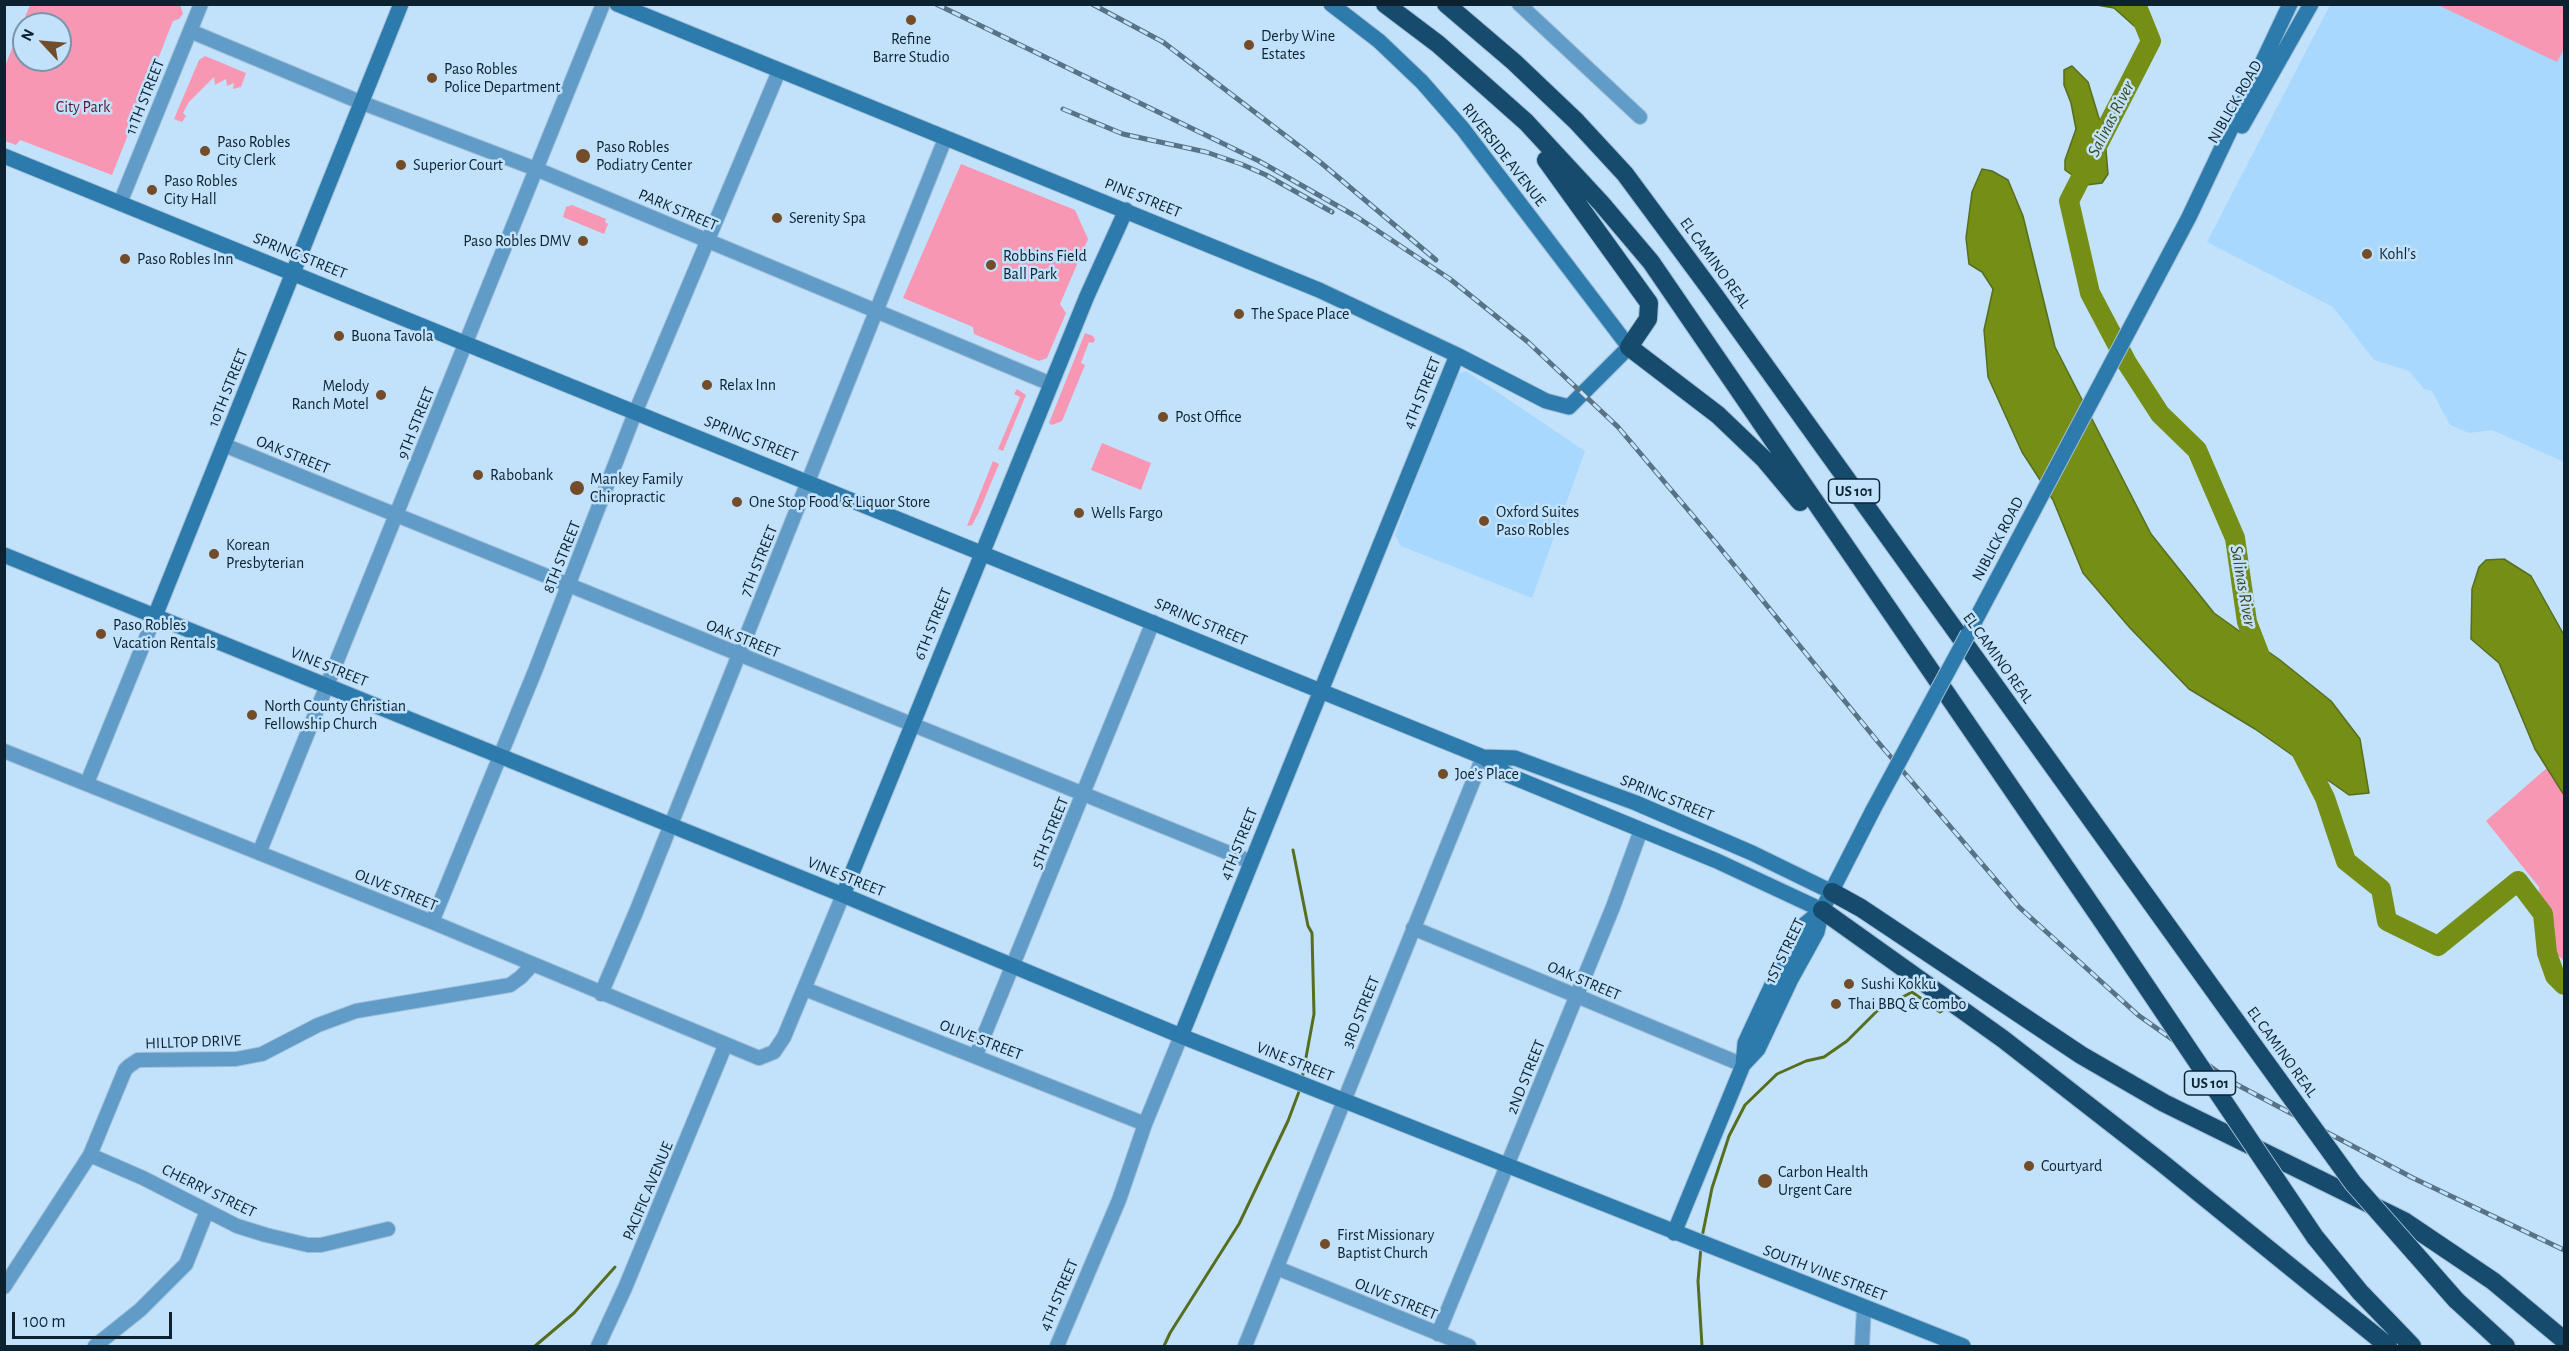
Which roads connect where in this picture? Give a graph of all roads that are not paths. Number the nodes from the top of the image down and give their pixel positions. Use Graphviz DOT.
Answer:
graph roads {
  1 [pos="201,4"];
  2 [pos="400,4"];
  3 [pos="603,4"];
  4 [pos="617,4"];
  5 [pos="1331,4"];
  6 [pos="1385,4"];
  7 [pos="1446,4"];
  8 [pos="1464,4"];
  9 [pos="1519,4"];
  10 [pos="2290,4"];
  11 [pos="2311,4"];
  12 [pos="190,31"];
  13 [pos="1514,62"];
  14 [pos="779,71"];
  15 [pos="360,102"];
  16 [pos="1640,117"];
  17 [pos="1526,122"];
  18 [pos="945,139"];
  19 [pos="4,156"];
  20 [pos="536,169"];
  21 [pos="120,203"];
  22 [pos="1126,210"];
  23 [pos="2189,217"];
  24 [pos="708,241"];
  25 [pos="294,273"];
  26 [pos="875,312"];
  27 [pos="466,343"];
  28 [pos="1629,346"];
  29 [pos="1457,355"];
  30 [pos="1051,384"];
  31 [pos="635,413"];
  32 [pos="224,445"];
  33 [pos="809,482"];
  34 [pos="397,514"];
  35 [pos="982,553"];
  36 [pos="4,555"];
  37 [pos="568,585"];
  38 [pos="155,616"];
  39 [pos="1153,622"];
  40 [pos="1916,650"];
  41 [pos="738,655"];
  42 [pos="327,686"];
  43 [pos="1320,692"];
  44 [pos="911,725"];
  45 [pos="4,751"];
  46 [pos="500,756"];
  47 [pos="1483,757"];
  48 [pos="87,783"];
  49 [pos="1083,794"];
  50 [pos="669,825"];
  51 [pos="1641,830"];
  52 [pos="259,853"];
  53 [pos="1251,862"];
  54 [pos="1832,892"];
  55 [pos="843,895"];
  56 [pos="1822,910"];
  57 [pos="432,922"];
  58 [pos="1413,928"];
  59 [pos="532,965"];
  60 [pos="1014,965"];
  61 [pos="805,989"];
  62 [pos="601,994"];
  63 [pos="1577,996"];
  64 [pos="1181,1036"];
  65 [pos="725,1046"];
  66 [pos="774,1052"];
  67 [pos="976,1055"];
  68 [pos="1743,1065"];
  69 [pos="1344,1101"];
  70 [pos="1145,1124"];
  71 [pos="90,1155"];
  72 [pos="1508,1166"];
  73 [pos="207,1211"];
  74 [pos="388,1229"];
  75 [pos="1674,1233"];
  76 [pos="1277,1268"];
  77 [pos="4,1287"];
  78 [pos="1864,1307"];
  79 [pos="1438,1334"];
  80 [pos="2565,1340"];
  81 [pos="95,1347"];
  82 [pos="598,1347"];
  83 [pos="1057,1347"];
  84 [pos="1245,1347"];
  85 [pos="1469,1347"];
  86 [pos="1862,1347"];
  87 [pos="1963,1347"];
  88 [pos="2388,1347"];
  89 [pos="2412,1347"];
  90 [pos="2506,1347"];
  1 -- 12 [label="street, 11TH STREET"];
  2 -- 15 [label="street, 10TH STREET"];
  3 -- 20 [label="street, 9TH STREET"];
  4 -- 14 [label="street, PINE STREET"];
  5 -- 28 [label="street, RIVERSIDE AVENUE"];
  6 -- 17 [label="highway, US 101"];
  7 -- 13 [label="highway, EL CAMINO REAL / US 101"];
  8 -- 13 [label="highway"];
  9 -- 16 [label="street"];
  10 -- 23 [label="street, NIBLICK ROAD"];
  11 -- 23 [label="street, NIBLICK ROAD"];
  12 -- 15 [label="street, PARK STREET"];
  12 -- 21 [label="street, 11TH STREET"];
  13 -- 90 [label="highway, EL CAMINO REAL / US 101, bridge"];
  14 -- 18 [label="street, PINE STREET"];
  14 -- 24 [label="street, 8TH STREET"];
  15 -- 20 [label="street, PARK STREET"];
  15 -- 25 [label="street, 10TH STREET"];
  17 -- 28 [label="highway"];
  17 -- 40 [label="highway, US 101"];
  18 -- 22 [label="street, PINE STREET"];
  18 -- 26 [label="street, 7TH STREET"];
  19 -- 21 [label="street, SPRING STREET"];
  20 -- 24 [label="street, PARK STREET"];
  20 -- 27 [label="street, 9TH STREET"];
  21 -- 25 [label="street, SPRING STREET"];
  22 -- 29 [label="street, PINE STREET"];
  22 -- 30 [label="street, 6TH STREET"];
  23 -- 54 [label="street, NIBLICK ROAD, bridge"];
  24 -- 26 [label="street, PARK STREET"];
  24 -- 31 [label="street, 8TH STREET"];
  25 -- 27 [label="street, SPRING STREET"];
  25 -- 32 [label="street, 10TH STREET"];
  26 -- 30 [label="street, PARK STREET"];
  26 -- 33 [label="street, 7TH STREET"];
  27 -- 31 [label="street, SPRING STREET"];
  27 -- 34 [label="street, 9TH STREET"];
  28 -- 29 [label="street, PINE STREET"];
  28 -- 40 [label="highway"];
  29 -- 43 [label="street, 4TH STREET"];
  30 -- 35 [label="street, 6TH STREET"];
  31 -- 33 [label="street, SPRING STREET"];
  31 -- 37 [label="street, 8TH STREET"];
  32 -- 34 [label="street, OAK STREET"];
  32 -- 38 [label="street, 10TH STREET"];
  33 -- 35 [label="street, SPRING STREET"];
  33 -- 41 [label="street, 7TH STREET"];
  34 -- 37 [label="street, OAK STREET"];
  34 -- 42 [label="street, 9TH STREET"];
  35 -- 39 [label="street, SPRING STREET"];
  35 -- 44 [label="street, 6TH STREET"];
  36 -- 38 [label="street, VINE STREET"];
  37 -- 41 [label="street, OAK STREET"];
  37 -- 46 [label="street, 8TH STREET"];
  38 -- 42 [label="street, VINE STREET"];
  38 -- 48 [label="street, 10TH STREET"];
  39 -- 43 [label="street, SPRING STREET"];
  39 -- 49 [label="street, 5TH STREET"];
  40 -- 89 [label="highway, US 101, bridge"];
  41 -- 44 [label="street, OAK STREET"];
  41 -- 50 [label="street, 7TH STREET"];
  42 -- 46 [label="street, VINE STREET"];
  42 -- 52 [label="street, 9TH STREET"];
  43 -- 47 [label="street, SPRING STREET"];
  43 -- 53 [label="street, 4TH STREET"];
  44 -- 49 [label="street, OAK STREET"];
  44 -- 55 [label="street, 6TH STREET"];
  45 -- 48 [label="street, OLIVE STREET"];
  46 -- 50 [label="street, VINE STREET"];
  46 -- 57 [label="street, 8TH STREET"];
  47 -- 51 [label="street, SPRING STREET"];
  47 -- 54 [label="street, SPRING STREET"];
  47 -- 58 [label="street, 3RD STREET"];
  48 -- 52 [label="street, OLIVE STREET"];
  49 -- 53 [label="street, OAK STREET"];
  49 -- 60 [label="street, 5TH STREET"];
  50 -- 55 [label="street, VINE STREET"];
  50 -- 62 [label="street, 7TH STREET"];
  51 -- 56 [label="street, SPRING STREET"];
  51 -- 63 [label="street, 2ND STREET"];
  52 -- 57 [label="street, OLIVE STREET"];
  53 -- 64 [label="street, 4TH STREET"];
  54 -- 56 [label="street, NIBLICK ROAD"];
  54 -- 80 [label="highway"];
  55 -- 60 [label="street, VINE STREET"];
  55 -- 61 [label="street, 6TH STREET"];
  56 -- 68 [label="street, 1ST STREET"];
  56 -- 88 [label="highway"];
  57 -- 59 [label="street, OLIVE STREET"];
  58 -- 63 [label="street, OAK STREET"];
  58 -- 69 [label="street, 3RD STREET"];
  59 -- 62 [label="street, OLIVE STREET"];
  59 -- 71 [label="street, HILLTOP DRIVE"];
  60 -- 64 [label="street, VINE STREET"];
  60 -- 67 [label="street, 5TH STREET"];
  61 -- 66 [label="street, 6TH STREET"];
  61 -- 67 [label="street, OLIVE STREET"];
  62 -- 65 [label="street, OLIVE STREET"];
  63 -- 68 [label="street, OAK STREET"];
  63 -- 72 [label="street, 2ND STREET"];
  64 -- 69 [label="street, VINE STREET"];
  64 -- 70 [label="street, 4TH STREET"];
  65 -- 66 [label="street, OLIVE STREET"];
  65 -- 82 [label="street, PACIFIC AVENUE"];
  67 -- 70 [label="street, OLIVE STREET"];
  68 -- 75 [label="street, 1ST STREET"];
  69 -- 72 [label="street, VINE STREET"];
  69 -- 76 [label="street, 3RD STREET"];
  70 -- 83 [label="street, 4TH STREET"];
  71 -- 73 [label="street, CHERRY STREET"];
  71 -- 77 [label="street, HILLTOP DRIVE"];
  72 -- 75 [label="street, VINE STREET"];
  72 -- 79 [label="street, 2ND STREET"];
  73 -- 74 [label="street, CHERRY STREET"];
  73 -- 81 [label="street"];
  75 -- 78 [label="street, SOUTH VINE STREET"];
  76 -- 79 [label="street, OLIVE STREET"];
  76 -- 84 [label="street, 3RD STREET"];
  78 -- 86 [label="street"];
  78 -- 87 [label="street, SOUTH VINE STREET"];
  79 -- 85 [label="street, OLIVE STREET"];
}
